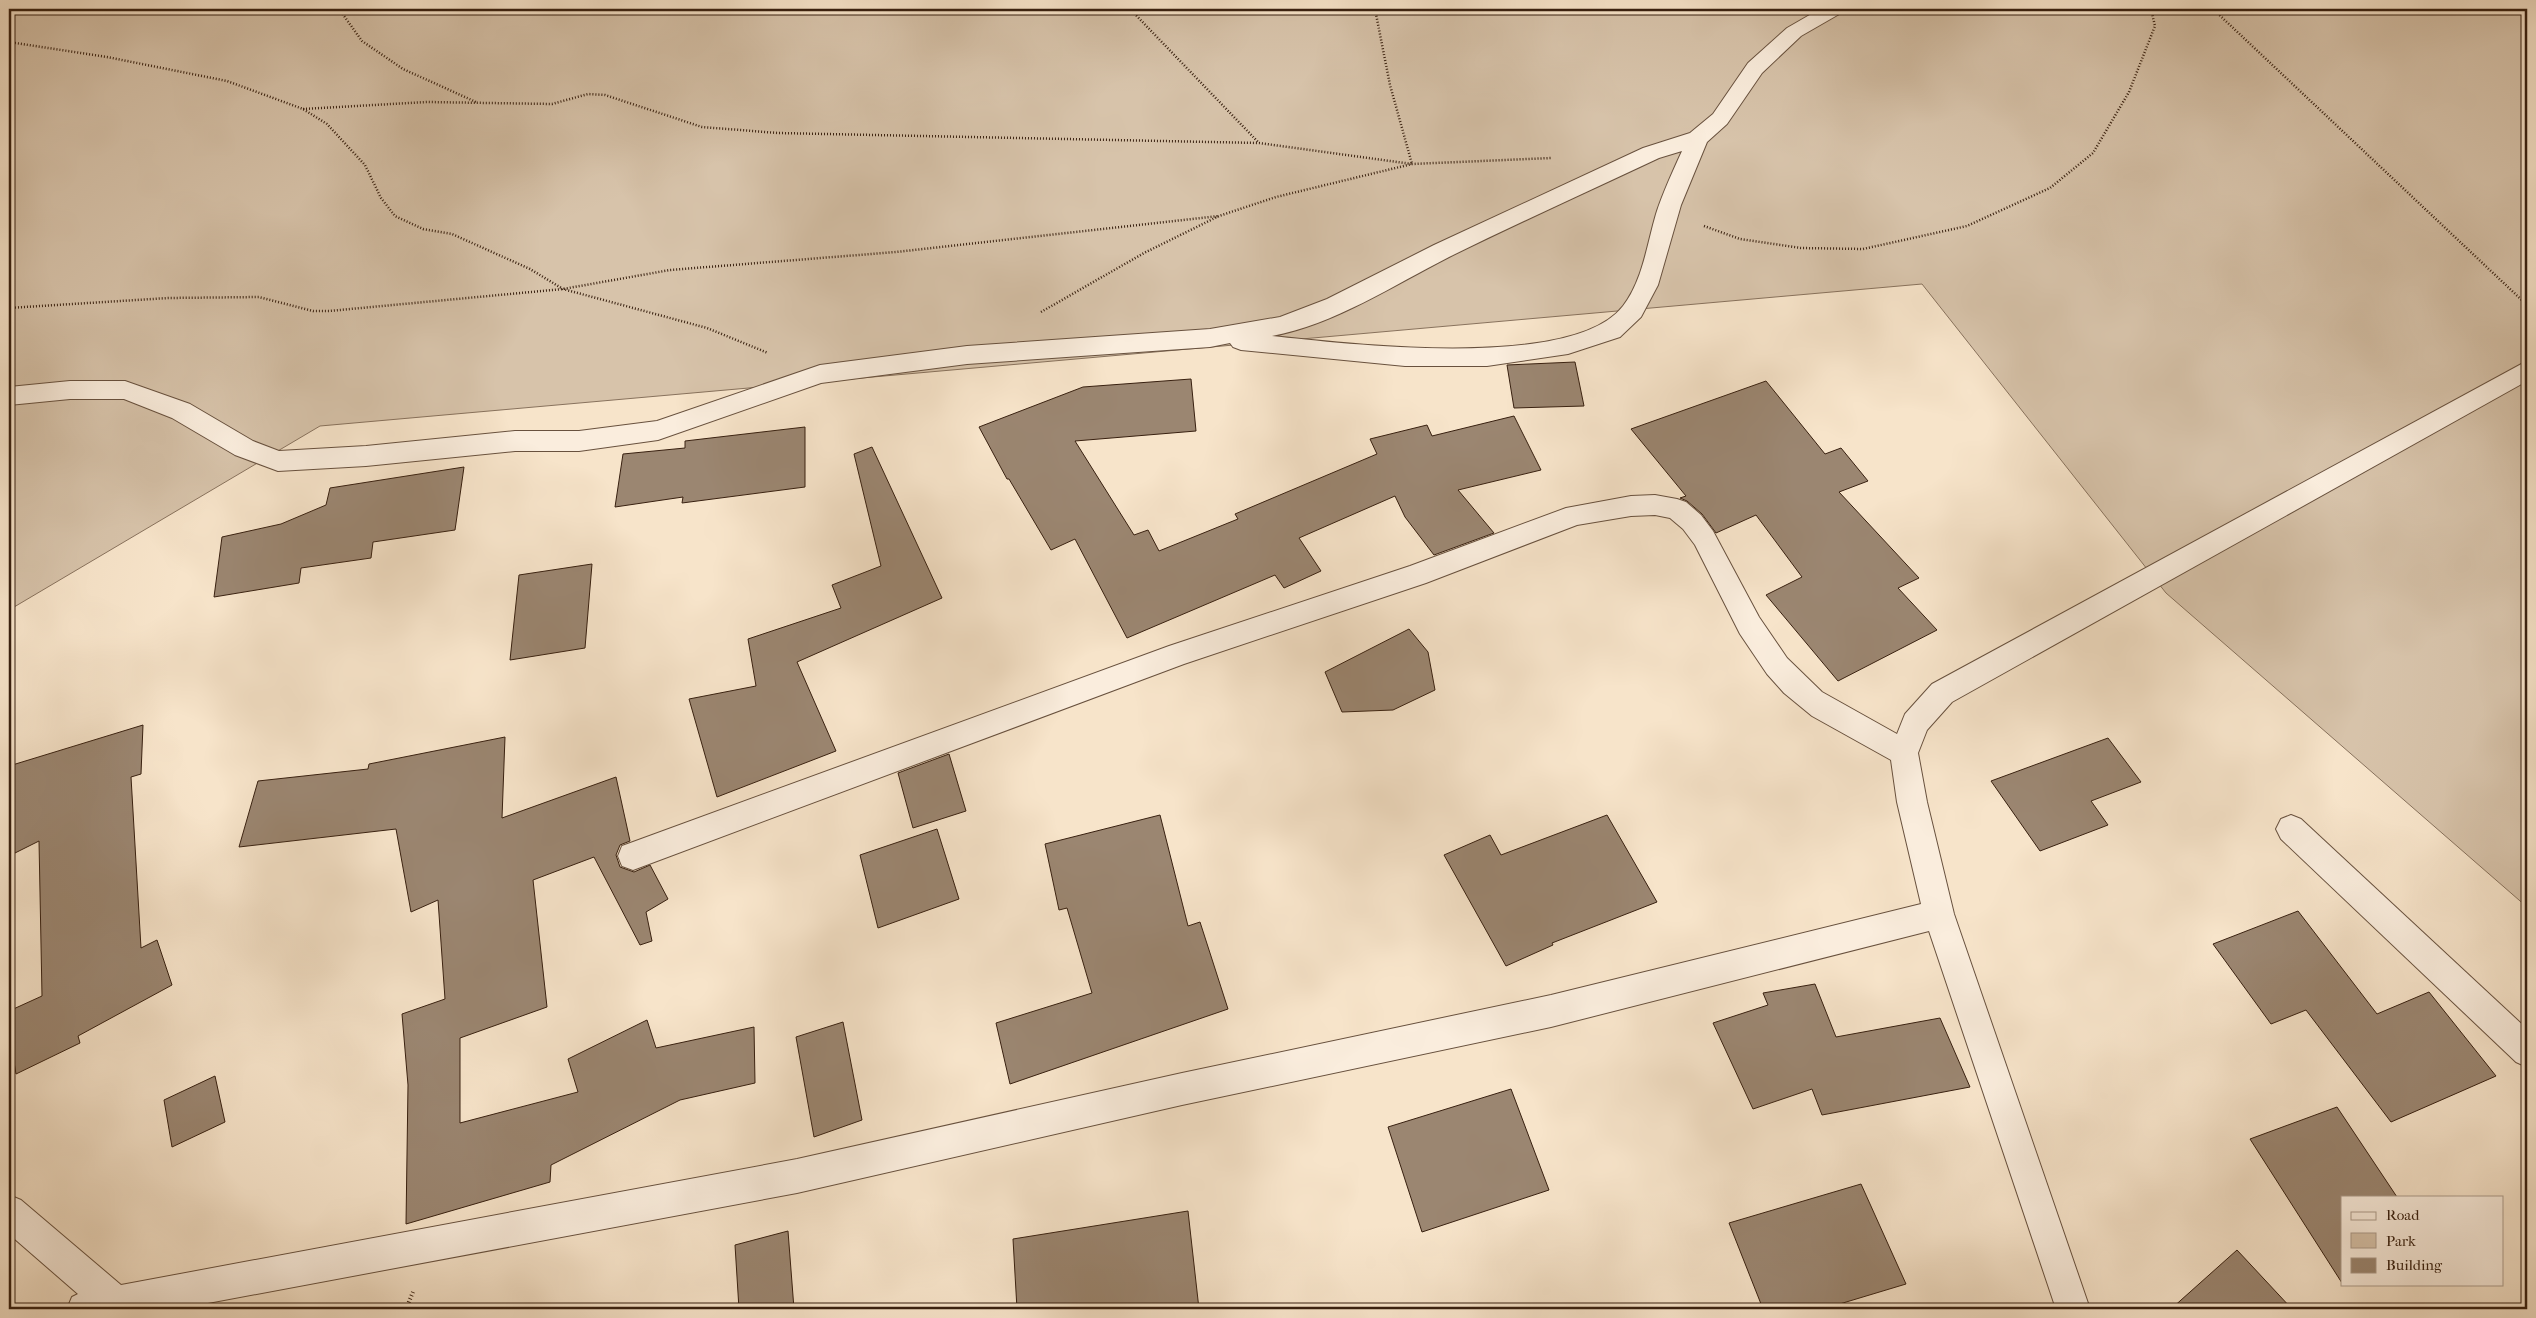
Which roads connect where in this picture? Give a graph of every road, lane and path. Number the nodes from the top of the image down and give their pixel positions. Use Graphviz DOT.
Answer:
graph roads {
  1 [pos="339,9"];
  2 [pos="1130,9"];
  3 [pos="1375,9"];
  4 [pos="1834,9"];
  5 [pos="2152,9"];
  6 [pos="2213,9"];
  7 [pos="9,42"];
  8 [pos="478,103"];
  9 [pos="302,109"];
  10 [pos="1698,138"];
  11 [pos="1259,143"];
  12 [pos="1552,158"];
  13 [pos="1412,164"];
  14 [pos="1668,213"];
  15 [pos="1218,216"];
  16 [pos="562,289"];
  17 [pos="2527,305"];
  18 [pos="9,308"];
  19 [pos="1034,316"];
  20 [pos="1210,338"];
  21 [pos="2527,370"];
  22 [pos="820,374"];
  23 [pos="9,396"];
  24 [pos="1904,753"];
  25 [pos="2291,829"];
  26 [pos="634,856"];
  27 [pos="1940,914"];
  28 [pos="2527,1051"];
  29 [pos="9,1212"];
  30 [pos="100,1306"];
  31 [pos="2073,1309"];
  1 -- 8 [label="path"];
  2 -- 11 [label="path"];
  3 -- 13 [label="path"];
  4 -- 10 [label="street"];
  5 -- 14 [label="path"];
  6 -- 17 [label="path"];
  7 -- 9 [label="path"];
  8 -- 9 [label="path"];
  8 -- 11 [label="path"];
  9 -- 16 [label="path"];
  10 -- 14 [label="street"];
  10 -- 20 [label="street"];
  11 -- 13 [label="path"];
  12 -- 13 [label="path"];
  13 -- 15 [label="path"];
  14 -- 20 [label="street"];
  15 -- 16 [label="path"];
  15 -- 19 [label="path"];
  16 -- 18 [label="path"];
  16 -- 22 [label="path"];
  20 -- 22 [label="street"];
  21 -- 24 [label="street"];
  22 -- 23 [label="street"];
  24 -- 26 [label="street"];
  24 -- 27 [label="street"];
  25 -- 28 [label="street"];
  27 -- 30 [label="street"];
  27 -- 31 [label="street"];
  29 -- 30 [label="street"];
}
